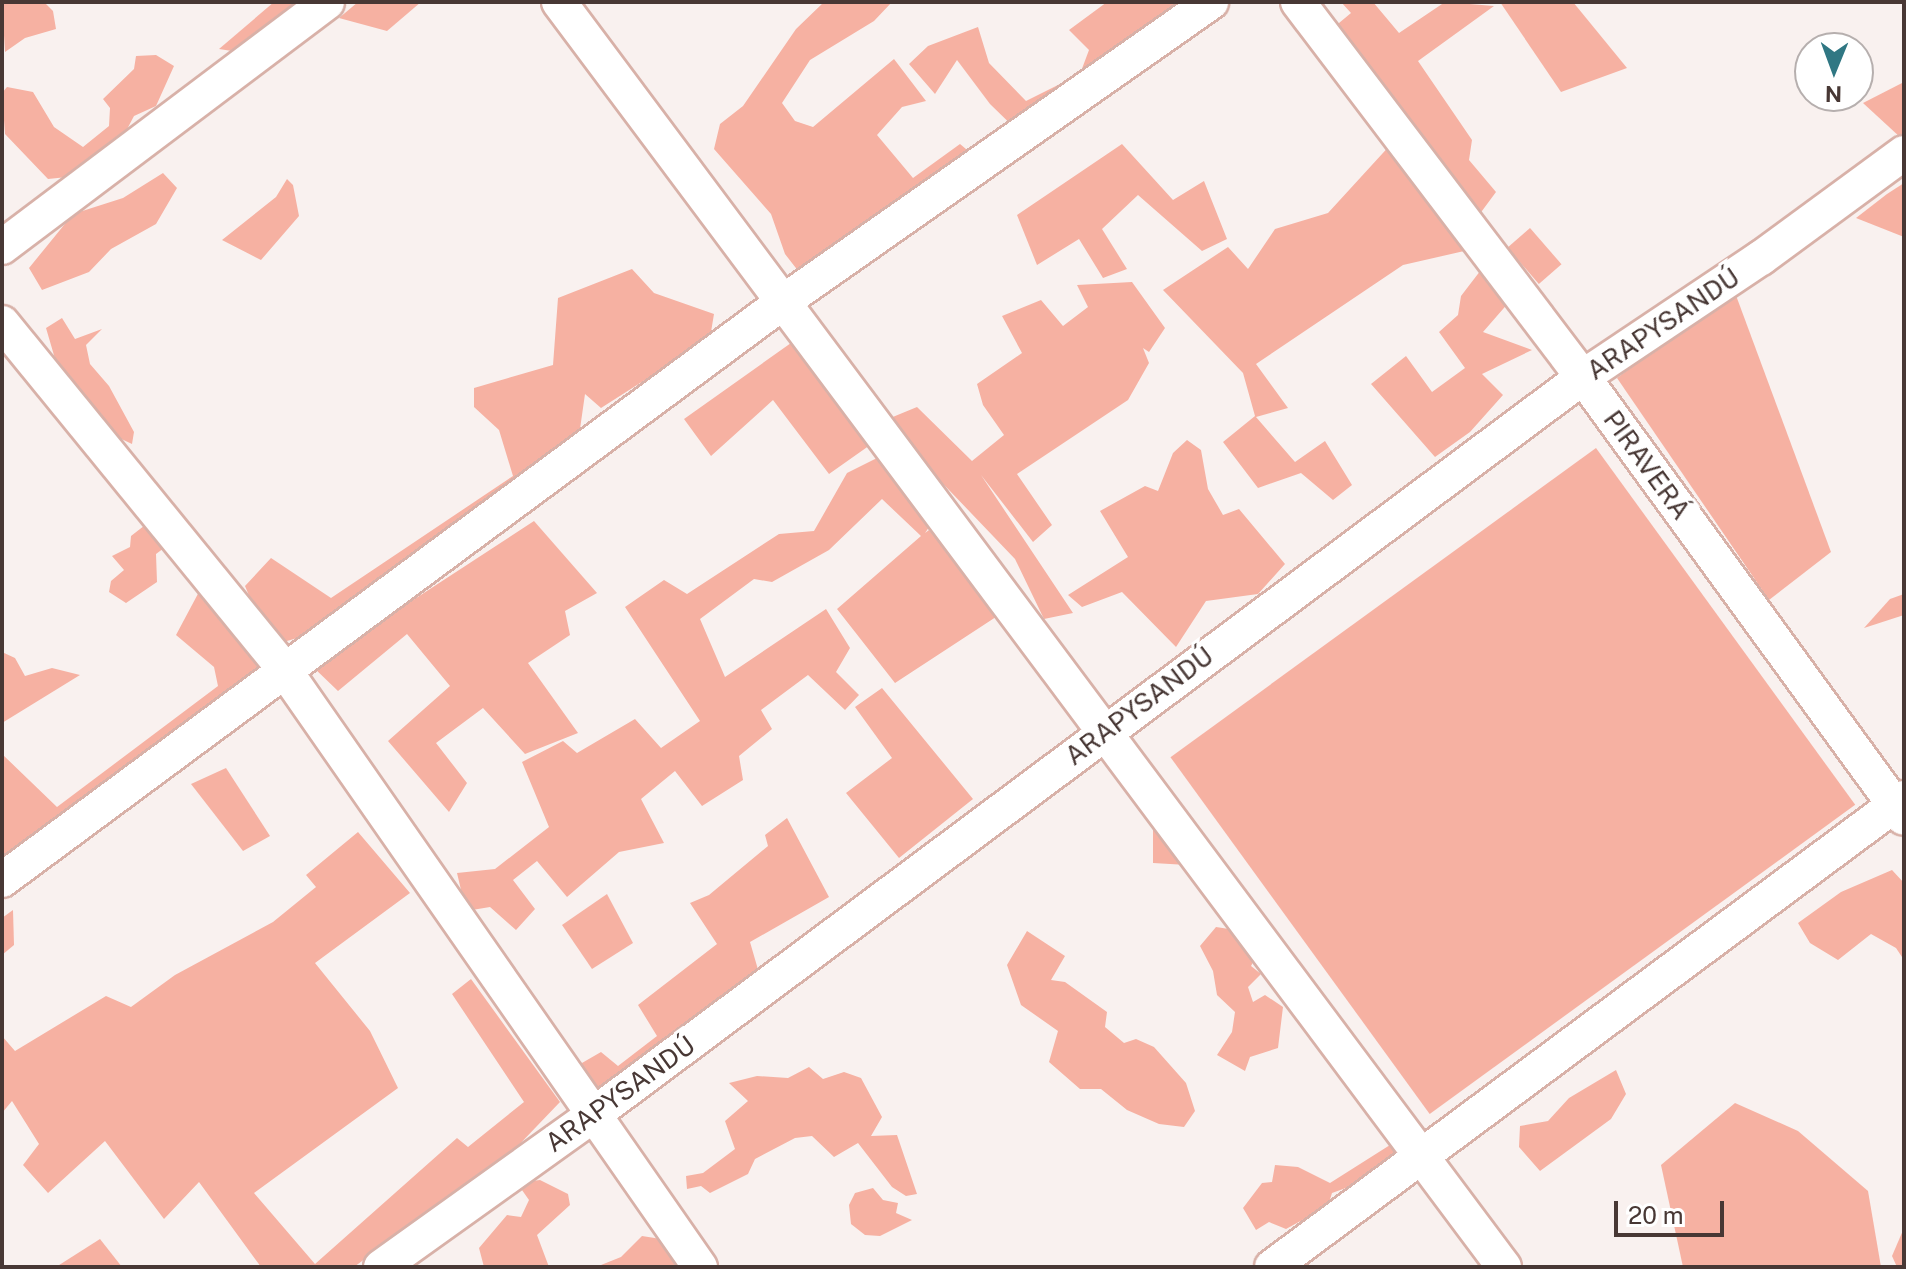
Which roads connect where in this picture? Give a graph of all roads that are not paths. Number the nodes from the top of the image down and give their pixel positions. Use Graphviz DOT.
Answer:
graph roads {
  1 [pos="327,2"];
  2 [pos="559,2"];
  3 [pos="1211,2"];
  4 [pos="1298,2"];
  5 [pos="1904,153"];
  6 [pos="2,247"];
  7 [pos="783,302"];
  8 [pos="2,323"];
  9 [pos="1583,377"];
  10 [pos="283,668"];
  11 [pos="1106,731"];
  12 [pos="1901,807"];
  13 [pos="2,880"];
  14 [pos="593,1115"];
  15 [pos="1422,1158"];
  16 [pos="381,1267"];
  17 [pos="700,1267"];
  18 [pos="1272,1267"];
  19 [pos="1504,1267"];
  1 -- 6 [label="street"];
  2 -- 7 [label="street"];
  3 -- 7 [label="street"];
  4 -- 9 [label="street, PIRAVERÁ"];
  5 -- 9 [label="street, ARAPYSANDÚ"];
  7 -- 10 [label="street"];
  7 -- 11 [label="street"];
  8 -- 10 [label="street"];
  9 -- 11 [label="street, ARAPYSANDÚ"];
  9 -- 12 [label="street, PIRAVERÁ"];
  10 -- 13 [label="street"];
  10 -- 14 [label="street"];
  11 -- 14 [label="street, ARAPYSANDÚ"];
  11 -- 15 [label="street"];
  12 -- 15 [label="street"];
  14 -- 16 [label="street, ARAPYSANDÚ"];
  14 -- 17 [label="street"];
  15 -- 18 [label="street"];
  15 -- 19 [label="street"];
}
